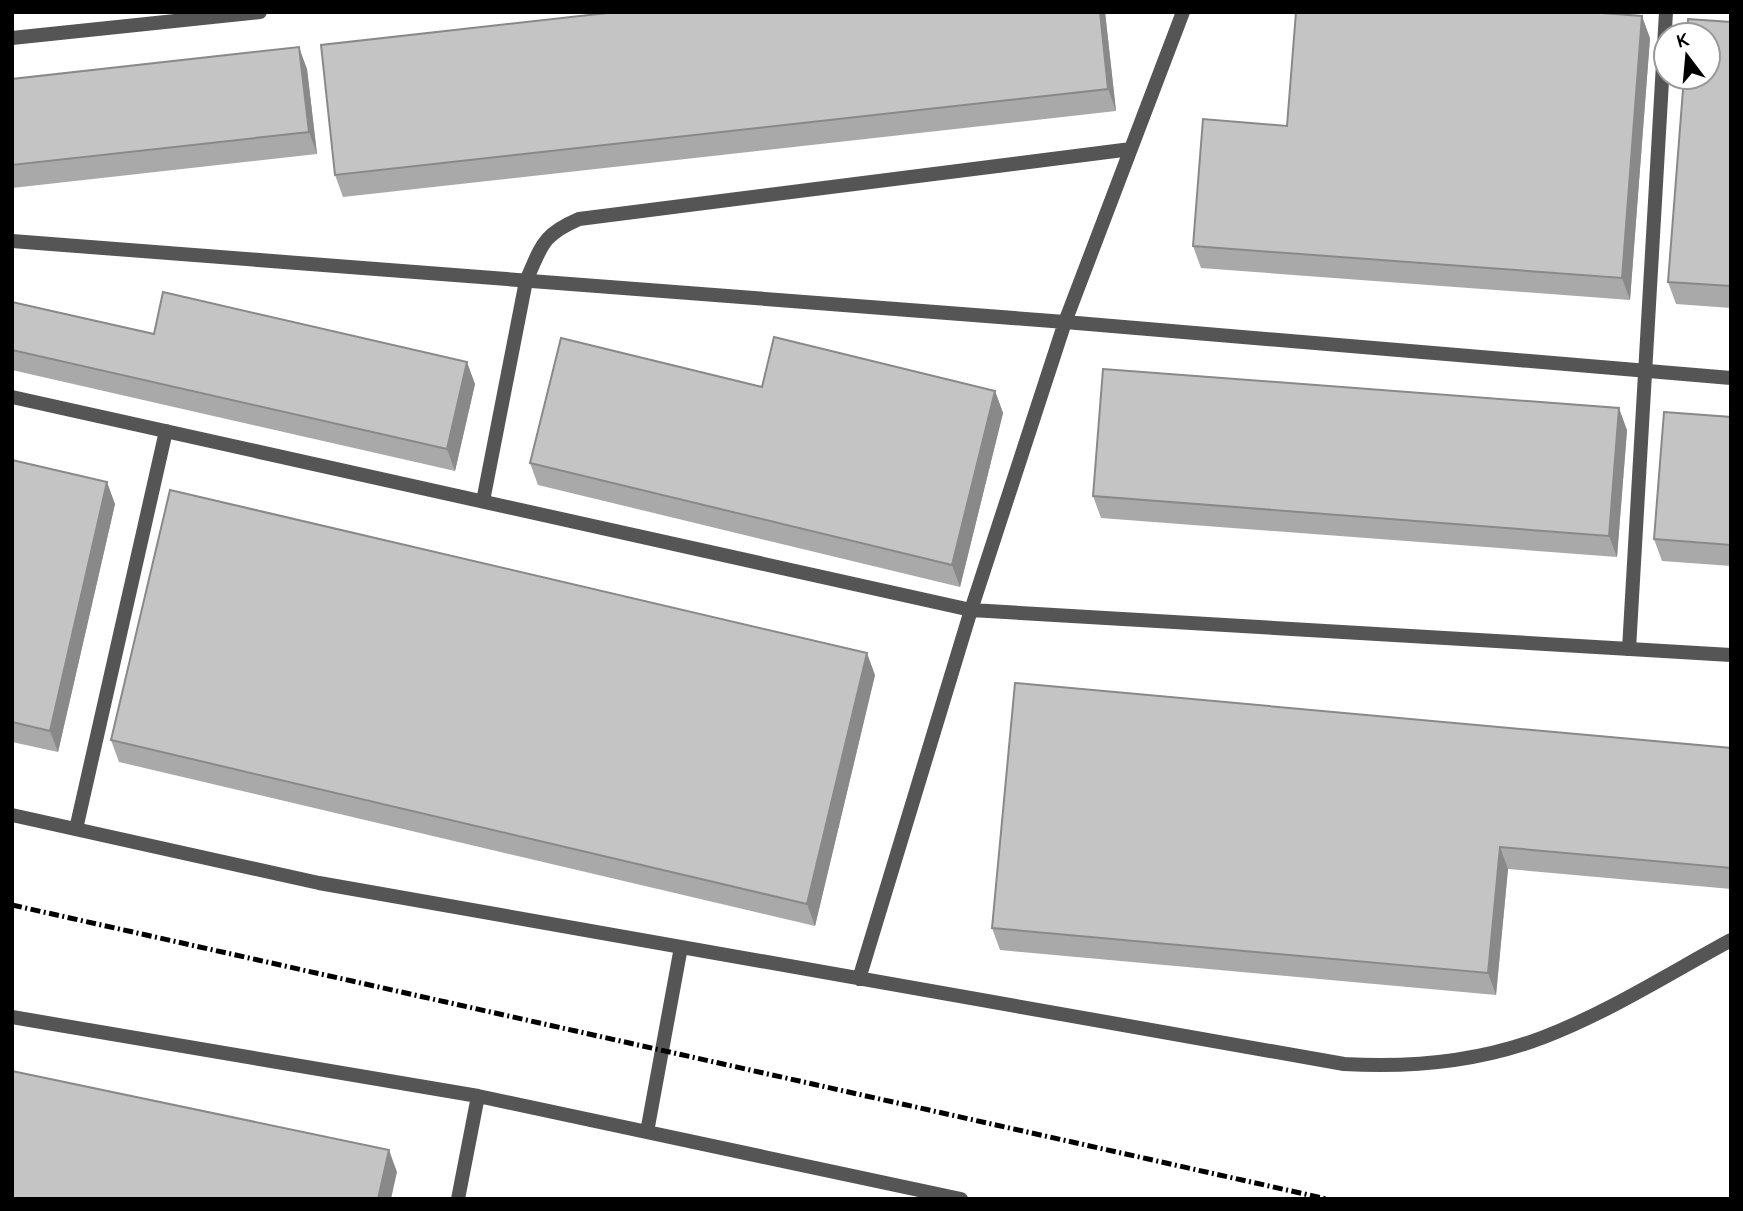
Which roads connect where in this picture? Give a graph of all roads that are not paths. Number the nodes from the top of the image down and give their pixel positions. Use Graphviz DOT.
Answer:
graph roads {
  1 [pos="260,12"];
  2 [pos="1183,12"];
  3 [pos="1666,12"];
  4 [pos="12,38"];
  5 [pos="1131,149"];
  6 [pos="12,241"];
  7 [pos="526,281"];
  8 [pos="1065,322"];
  9 [pos="1644,369"];
  10 [pos="1731,378"];
  11 [pos="12,397"];
  12 [pos="166,431"];
  13 [pos="483,501"];
  14 [pos="971,610"];
  15 [pos="1629,649"];
  16 [pos="1731,655"];
  17 [pos="12,815"];
  18 [pos="76,829"];
  19 [pos="1731,940"];
  20 [pos="681,947"];
  21 [pos="859,979"];
  22 [pos="12,1017"];
  23 [pos="478,1096"];
  24 [pos="647,1132"];
  25 [pos="458,1199"];
  26 [pos="961,1199"];
  1 -- 4 [label="street"];
  2 -- 5 [label="street"];
  3 -- 9 [label="street"];
  5 -- 7 [label="street"];
  5 -- 8 [label="street"];
  6 -- 7 [label="street"];
  7 -- 8 [label="street"];
  7 -- 13 [label="street"];
  8 -- 9 [label="street"];
  8 -- 14 [label="street"];
  9 -- 10 [label="street"];
  9 -- 15 [label="street"];
  11 -- 12 [label="street"];
  12 -- 13 [label="street"];
  12 -- 18 [label="street"];
  13 -- 14 [label="street"];
  14 -- 15 [label="street"];
  14 -- 21 [label="street"];
  15 -- 16 [label="street"];
  17 -- 18 [label="street"];
  18 -- 20 [label="street"];
  19 -- 21 [label="street"];
  20 -- 21 [label="street"];
  20 -- 24 [label="street"];
  22 -- 23 [label="street"];
  23 -- 24 [label="street"];
  23 -- 25 [label="street"];
  24 -- 26 [label="street"];
}
